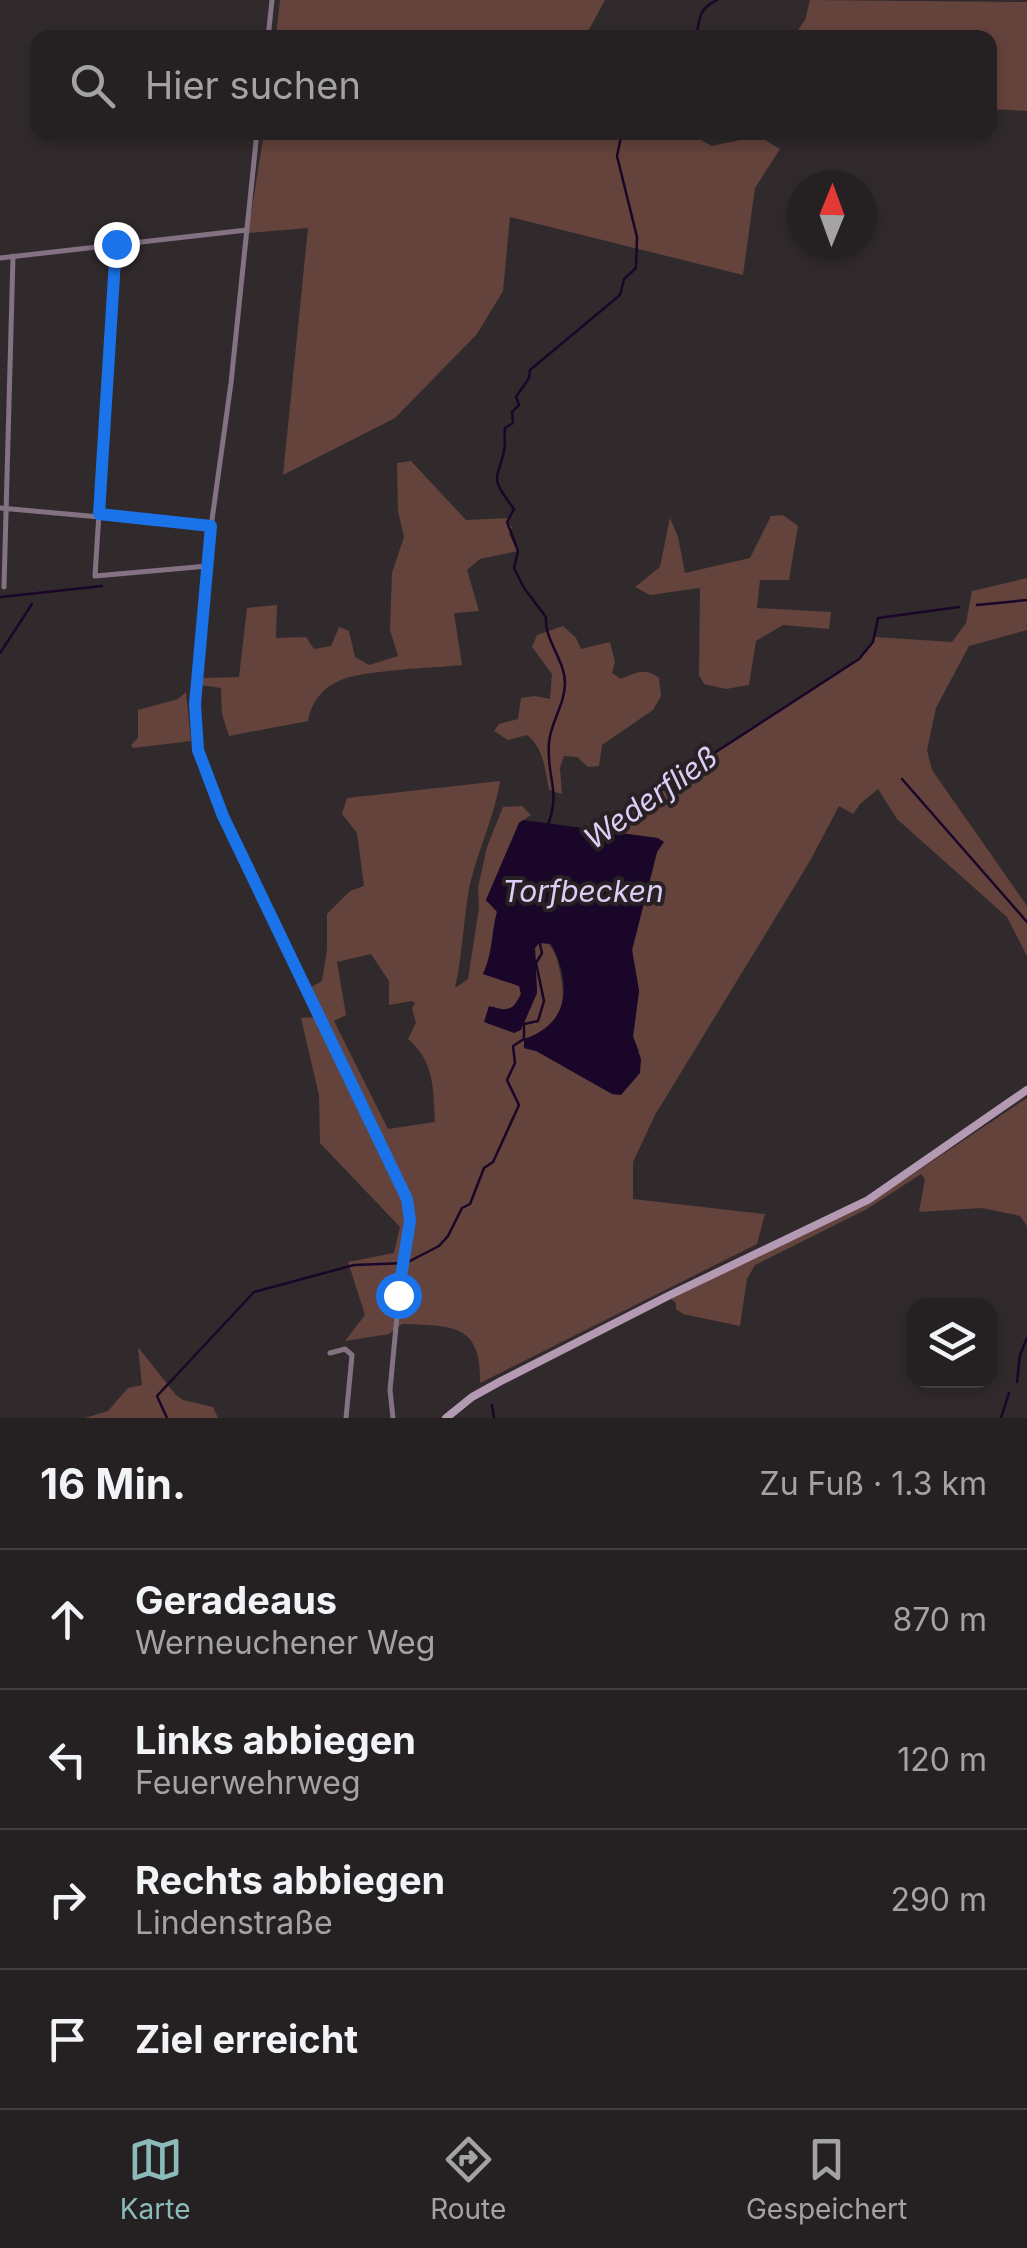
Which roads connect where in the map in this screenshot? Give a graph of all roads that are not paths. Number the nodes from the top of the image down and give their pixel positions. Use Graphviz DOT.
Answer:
graph roads {
  1 [pos="272,0"];
  2 [pos="269,30"];
  3 [pos="256,140"];
  4 [pos="247,230"];
  5 [pos="116,244"];
  6 [pos="13,256"];
  7 [pos="0,258"];
  8 [pos="3,508"];
  9 [pos="99,514"];
  10 [pos="211,526"];
  11 [pos="208,566"];
  12 [pos="4,586"];
  13 [pos="1027,1090"];
  14 [pos="330,1353"];
  15 [pos="346,1418"];
  16 [pos="392,1418"];
  17 [pos="446,1418"];
  1 -- 2 [label="street"];
  3 -- 4 [label="street"];
  4 -- 5 [label="street"];
  4 -- 10 [label="street"];
  5 -- 6 [label="street"];
  5 -- 9 [label="street"];
  6 -- 7 [label="street"];
  6 -- 8 [label="street"];
  8 -- 9 [label="street"];
  8 -- 12 [label="street"];
  9 -- 10 [label="street"];
  9 -- 11 [label="street"];
  10 -- 11 [label="street"];
  11 -- 16 [label="street"];
  13 -- 17 [label="street"];
  14 -- 15 [label="street"];
}
